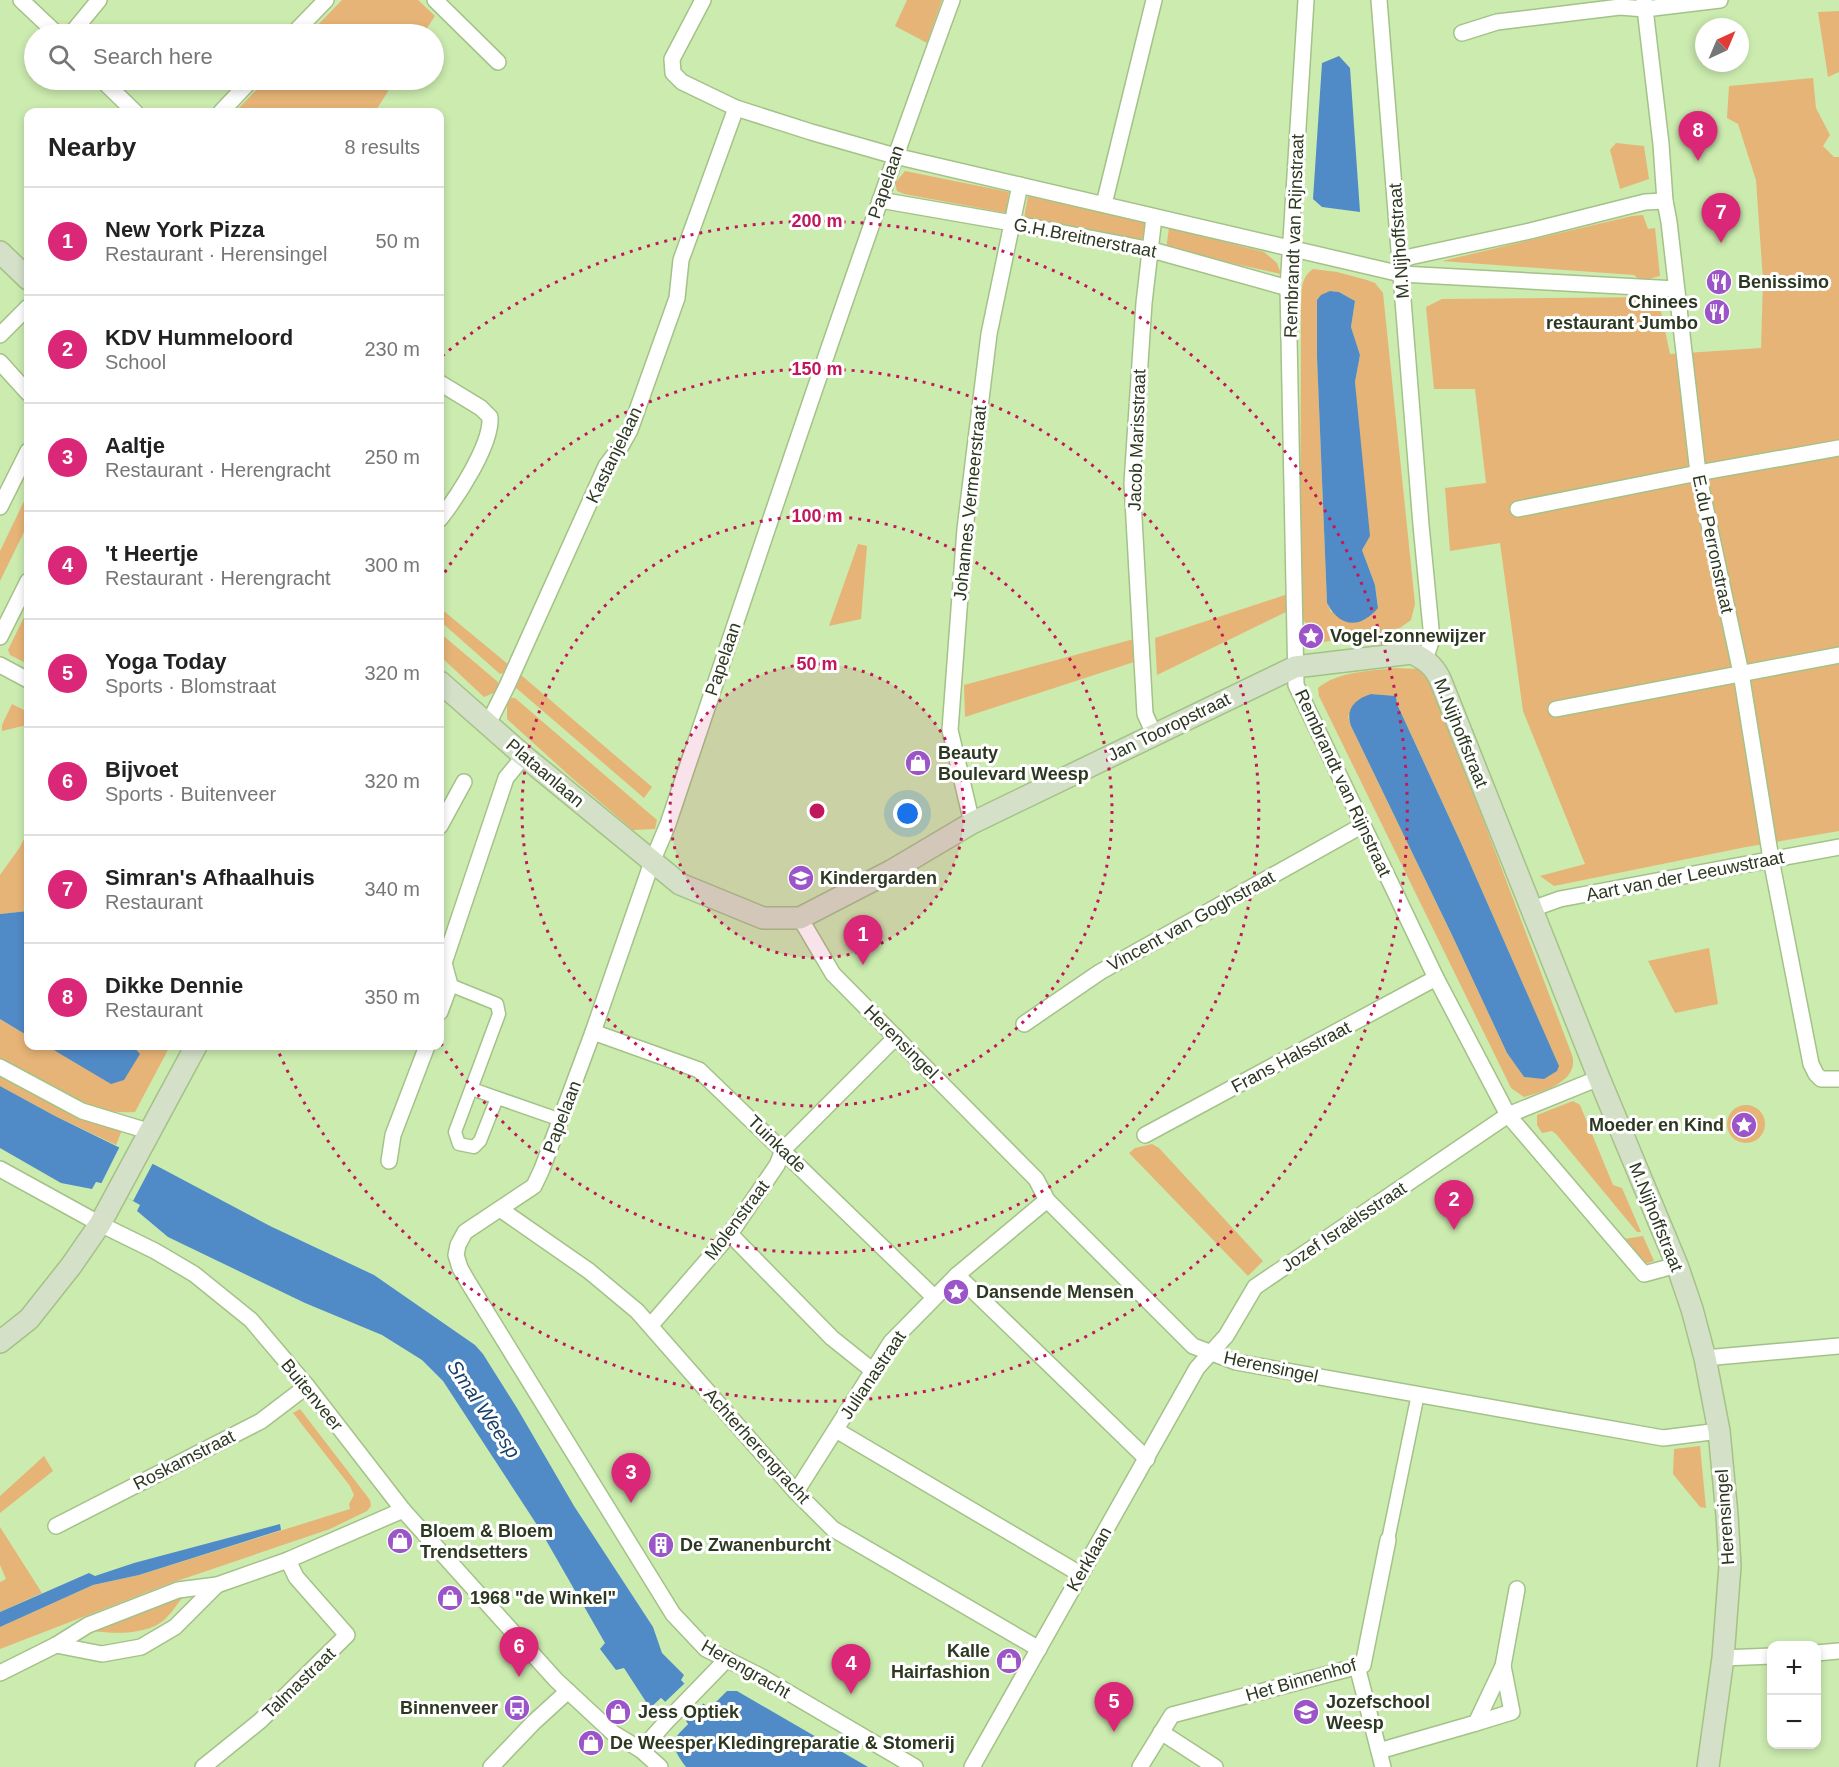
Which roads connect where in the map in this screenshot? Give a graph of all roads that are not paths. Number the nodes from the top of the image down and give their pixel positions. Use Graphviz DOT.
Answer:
graph roads {
  1 [pos="21,0"];
  2 [pos="99,0"];
  3 [pos="326,0"];
  4 [pos="435,0"];
  5 [pos="703,0"];
  6 [pos="952,0"];
  7 [pos="1154,0"];
  8 [pos="1306,0"];
  9 [pos="1379,0"];
  10 [pos="1720,0"];
  11 [pos="1645,4"];
  12 [pos="46,24"];
  13 [pos="79,24"];
  14 [pos="303,24"];
  15 [pos="1461,33"];
  16 [pos="498,62"];
  17 [pos="112,90"];
  18 [pos="242,90"];
  19 [pos="131,108"];
  20 [pos="225,108"];
  21 [pos="736,108"];
  22 [pos="895,156"];
  23 [pos="1020,184"];
  24 [pos="880,201"];
  25 [pos="1665,201"];
  26 [pos="1104,204"];
  27 [pos="1154,217"];
  28 [pos="1012,223"];
  29 [pos="1292,249"];
  30 [pos="1152,250"];
  31 [pos="0,252"];
  32 [pos="1401,266"];
  33 [pos="24,275"];
  34 [pos="1288,288"];
  35 [pos="1676,289"];
  36 [pos="24,311"];
  37 [pos="0,335"];
  38 [pos="0,362"];
  39 [pos="444,385"];
  40 [pos="24,389"];
  41 [pos="1839,448"];
  42 [pos="24,459"];
  43 [pos="1698,472"];
  44 [pos="0,507"];
  45 [pos="1518,509"];
  46 [pos="444,513"];
  47 [pos="24,589"];
  48 [pos="0,637"];
  49 [pos="1839,655"];
  50 [pos="1425,659"];
  51 [pos="0,665"];
  52 [pos="1295,667"];
  53 [pos="1741,673"];
  54 [pos="24,678"];
  55 [pos="444,686"];
  56 [pos="1556,709"];
  57 [pos="488,724"];
  58 [pos="1154,734"];
  59 [pos="524,756"];
  60 [pos="464,782"];
  61 [pos="444,819"];
  62 [pos="972,823"];
  63 [pos="1364,825"];
  64 [pos="1839,847"];
  65 [pos="1771,859"];
  66 [pos="652,862"];
  67 [pos="1532,909"];
  68 [pos="800,918"];
  69 [pos="444,957"];
  70 [pos="444,968"];
  71 [pos="1436,978"];
  72 [pos="450,985"];
  73 [pos="444,1001"];
  74 [pos="1024,1024"];
  75 [pos="593,1032"];
  76 [pos="896,1036"];
  77 [pos="194,1050"];
  78 [pos="425,1050"];
  79 [pos="0,1066"];
  80 [pos="1599,1078"];
  81 [pos="1839,1079"];
  82 [pos="472,1089"];
  83 [pos="497,1098"];
  84 [pos="1508,1115"];
  85 [pos="561,1120"];
  86 [pos="1145,1135"];
  87 [pos="147,1139"];
  88 [pos="783,1150"];
  89 [pos="389,1161"];
  90 [pos="0,1169"];
  91 [pos="1047,1200"];
  92 [pos="500,1209"];
  93 [pos="100,1224"];
  94 [pos="730,1234"];
  95 [pos="1677,1265"];
  96 [pos="957,1275"];
  97 [pos="468,1282"];
  98 [pos="934,1297"];
  99 [pos="651,1325"];
  100 [pos="0,1342"];
  101 [pos="1839,1346"];
  102 [pos="1211,1354"];
  103 [pos="1705,1358"];
  104 [pos="872,1370"];
  105 [pos="307,1386"];
  106 [pos="1418,1394"];
  107 [pos="836,1430"];
  108 [pos="1719,1431"];
  109 [pos="1147,1459"];
  110 [pos="796,1492"];
  111 [pos="403,1510"];
  112 [pos="56,1526"];
  113 [pos="1388,1540"];
  114 [pos="288,1560"];
  115 [pos="1080,1574"];
  116 [pos="217,1585"];
  117 [pos="1517,1589"];
  118 [pos="56,1645"];
  119 [pos="1039,1649"];
  120 [pos="1839,1651"];
  121 [pos="1821,1653"];
  122 [pos="1767,1656"];
  123 [pos="1723,1658"];
  124 [pos="727,1659"];
  125 [pos="1357,1666"];
  126 [pos="1503,1666"];
  127 [pos="0,1673"];
  128 [pos="568,1690"];
  129 [pos="1476,1723"];
  130 [pos="1161,1732"];
  131 [pos="641,1750"];
  132 [pos="1379,1751"];
  133 [pos="203,1767"];
  134 [pos="491,1767"];
  135 [pos="660,1767"];
  136 [pos="915,1767"];
  137 [pos="972,1767"];
  138 [pos="1140,1767"];
  139 [pos="1215,1767"];
  140 [pos="1383,1767"];
  141 [pos="1708,1767"];
  1 -- 12 [label="street"];
  2 -- 13 [label="street"];
  3 -- 14 [label="street"];
  4 -- 16 [label="street"];
  5 -- 21 [label="street, G.H.Breitnerstraat"];
  6 -- 22 [label="street, Papelaan"];
  7 -- 26 [label="street"];
  8 -- 29 [label="street, Rembrandt van Rijnstraat"];
  9 -- 32 [label="street, M.Nijhoffstraat"];
  10 -- 11 [label="street"];
  11 -- 15 [label="street"];
  11 -- 25 [label="street, E.du Perronstraat"];
  17 -- 19 [label="street"];
  18 -- 20 [label="street"];
  21 -- 22 [label="street, G.H.Breitnerstraat"];
  21 -- 57 [label="street, Kastanjelaan"];
  22 -- 23 [label="street, G.H.Breitnerstraat"];
  22 -- 24 [label="street, Papelaan"];
  23 -- 26 [label="street, G.H.Breitnerstraat"];
  23 -- 28 [label="street, Johannes Vermeerstraat"];
  24 -- 28 [label="street, G.H.Breitnerstraat"];
  24 -- 66 [label="street, Papelaan"];
  25 -- 32 [label="street"];
  25 -- 35 [label="street, E.du Perronstraat"];
  26 -- 27 [label="street, G.H.Breitnerstraat"];
  27 -- 29 [label="street, G.H.Breitnerstraat"];
  27 -- 30 [label="street, Jacob Marisstraat"];
  28 -- 30 [label="street, G.H.Breitnerstraat"];
  28 -- 62 [label="street, Johannes Vermeerstraat"];
  29 -- 32 [label="street, G.H.Breitnerstraat"];
  29 -- 34 [label="street, Rembrandt van Rijnstraat"];
  30 -- 34 [label="street, G.H.Breitnerstraat"];
  30 -- 58 [label="street, Jacob Marisstraat"];
  31 -- 33 [label="main road"];
  32 -- 35 [label="street, G.H.Breitnerstraat"];
  32 -- 50 [label="street, M.Nijhoffstraat"];
  34 -- 52 [label="street, Rembrandt van Rijnstraat"];
  35 -- 43 [label="street, E.du Perronstraat"];
  36 -- 37 [label="street"];
  38 -- 40 [label="street"];
  39 -- 46 [label="street"];
  41 -- 43 [label="street"];
  42 -- 44 [label="street"];
  43 -- 45 [label="street"];
  43 -- 53 [label="street, E.du Perronstraat"];
  47 -- 48 [label="street"];
  49 -- 53 [label="street"];
  50 -- 52 [label="main road, Jan Tooropstraat"];
  50 -- 67 [label="main road, M.Nijhoffstraat"];
  51 -- 54 [label="street"];
  52 -- 58 [label="main road, Jan Tooropstraat"];
  52 -- 63 [label="street, Rembrandt van Rijnstraat"];
  53 -- 56 [label="street"];
  53 -- 65 [label="street, E.du Perronstraat"];
  55 -- 57 [label="main road, Plataanlaan"];
  57 -- 59 [label="main road, Plataanlaan"];
  58 -- 62 [label="main road, Jan Tooropstraat"];
  59 -- 66 [label="main road, Plataanlaan"];
  59 -- 69 [label="street"];
  60 -- 61 [label="street"];
  62 -- 68 [label="main road, Jan Tooropstraat"];
  63 -- 71 [label="street, Rembrandt van Rijnstraat"];
  63 -- 74 [label="street, Vincent van Goghstraat"];
  64 -- 65 [label="street, Aart van der Leeuwstraat"];
  65 -- 67 [label="street, Aart van der Leeuwstraat"];
  65 -- 81 [label="street, E.du Perronstraat"];
  66 -- 68 [label="main road"];
  66 -- 75 [label="street, Papelaan"];
  67 -- 80 [label="main road, M.Nijhoffstraat"];
  68 -- 76 [label="street, Herensingel"];
  70 -- 72 [label="street"];
  71 -- 84 [label="street, Rembrandt van Rijnstraat"];
  71 -- 86 [label="street, Frans Halsstraat"];
  72 -- 73 [label="street"];
  72 -- 82 [label="street"];
  75 -- 85 [label="street, Papelaan"];
  75 -- 88 [label="street, Tuinkade"];
  76 -- 88 [label="street, Molenstraat"];
  76 -- 91 [label="street, Herensingel"];
  77 -- 87 [label="main road"];
  78 -- 89 [label="street"];
  79 -- 87 [label="street"];
  80 -- 84 [label="street, Jozef Israëlsstraat"];
  80 -- 95 [label="main road, M.Nijhoffstraat"];
  82 -- 83 [label="street"];
  82 -- 83 [label="street"];
  83 -- 85 [label="street"];
  84 -- 95 [label="street, Rembrandt van Rijnstraat"];
  84 -- 102 [label="street, Jozef Israëlsstraat"];
  85 -- 92 [label="street, Papelaan"];
  87 -- 93 [label="main road"];
  88 -- 94 [label="street, Molenstraat"];
  88 -- 98 [label="street, Tuinkade"];
  90 -- 93 [label="street, Buitenveer"];
  91 -- 96 [label="street, Julianastraat"];
  91 -- 102 [label="street, Herensingel"];
  92 -- 97 [label="street, Papelaan"];
  92 -- 99 [label="street, Achterherengracht"];
  93 -- 100 [label="main road"];
  93 -- 105 [label="street, Buitenveer"];
  94 -- 99 [label="street, Molenstraat"];
  94 -- 104 [label="street"];
  95 -- 103 [label="main road, M.Nijhoffstraat"];
  96 -- 98 [label="street, Julianastraat"];
  96 -- 109 [label="street"];
  97 -- 124 [label="street, Herengracht"];
  98 -- 104 [label="street, Julianastraat"];
  99 -- 110 [label="street, Achterherengracht"];
  101 -- 103 [label="street"];
  102 -- 106 [label="street, Herensingel"];
  102 -- 109 [label="street, Kerklaan"];
  103 -- 108 [label="main road, M.Nijhoffstraat"];
  104 -- 107 [label="street, Julianastraat"];
  105 -- 111 [label="street, Buitenveer"];
  105 -- 112 [label="street, Roskamstraat"];
  106 -- 108 [label="street, Herensingel"];
  106 -- 113 [label="street"];
  107 -- 110 [label="street, Julianastraat"];
  107 -- 115 [label="street"];
  108 -- 123 [label="main road, Herensingel"];
  109 -- 115 [label="street, Kerklaan"];
  110 -- 119 [label="street, Achterherengracht"];
  111 -- 114 [label="street"];
  111 -- 128 [label="street, Buitenveer"];
  113 -- 125 [label="street, Het Binnenhof"];
  114 -- 116 [label="street"];
  114 -- 133 [label="street, Talmastraat"];
  115 -- 119 [label="street, Kerklaan"];
  116 -- 118 [label="street"];
  116 -- 118 [label="street"];
  117 -- 126 [label="street"];
  118 -- 127 [label="street"];
  119 -- 137 [label="street, Kerklaan"];
  120 -- 121 [label="street"];
  122 -- 123 [label="street"];
  123 -- 141 [label="main road, Herensingel"];
  124 -- 131 [label="street"];
  124 -- 136 [label="street, Herengracht"];
  125 -- 130 [label="street, Het Binnenhof"];
  125 -- 132 [label="street"];
  126 -- 129 [label="street"];
  126 -- 129 [label="street"];
  128 -- 131 [label="street"];
  128 -- 134 [label="street"];
  129 -- 132 [label="street"];
  130 -- 138 [label="street, Het Binnenhof"];
  130 -- 139 [label="street"];
  131 -- 135 [label="street"];
  132 -- 140 [label="street"];
}
